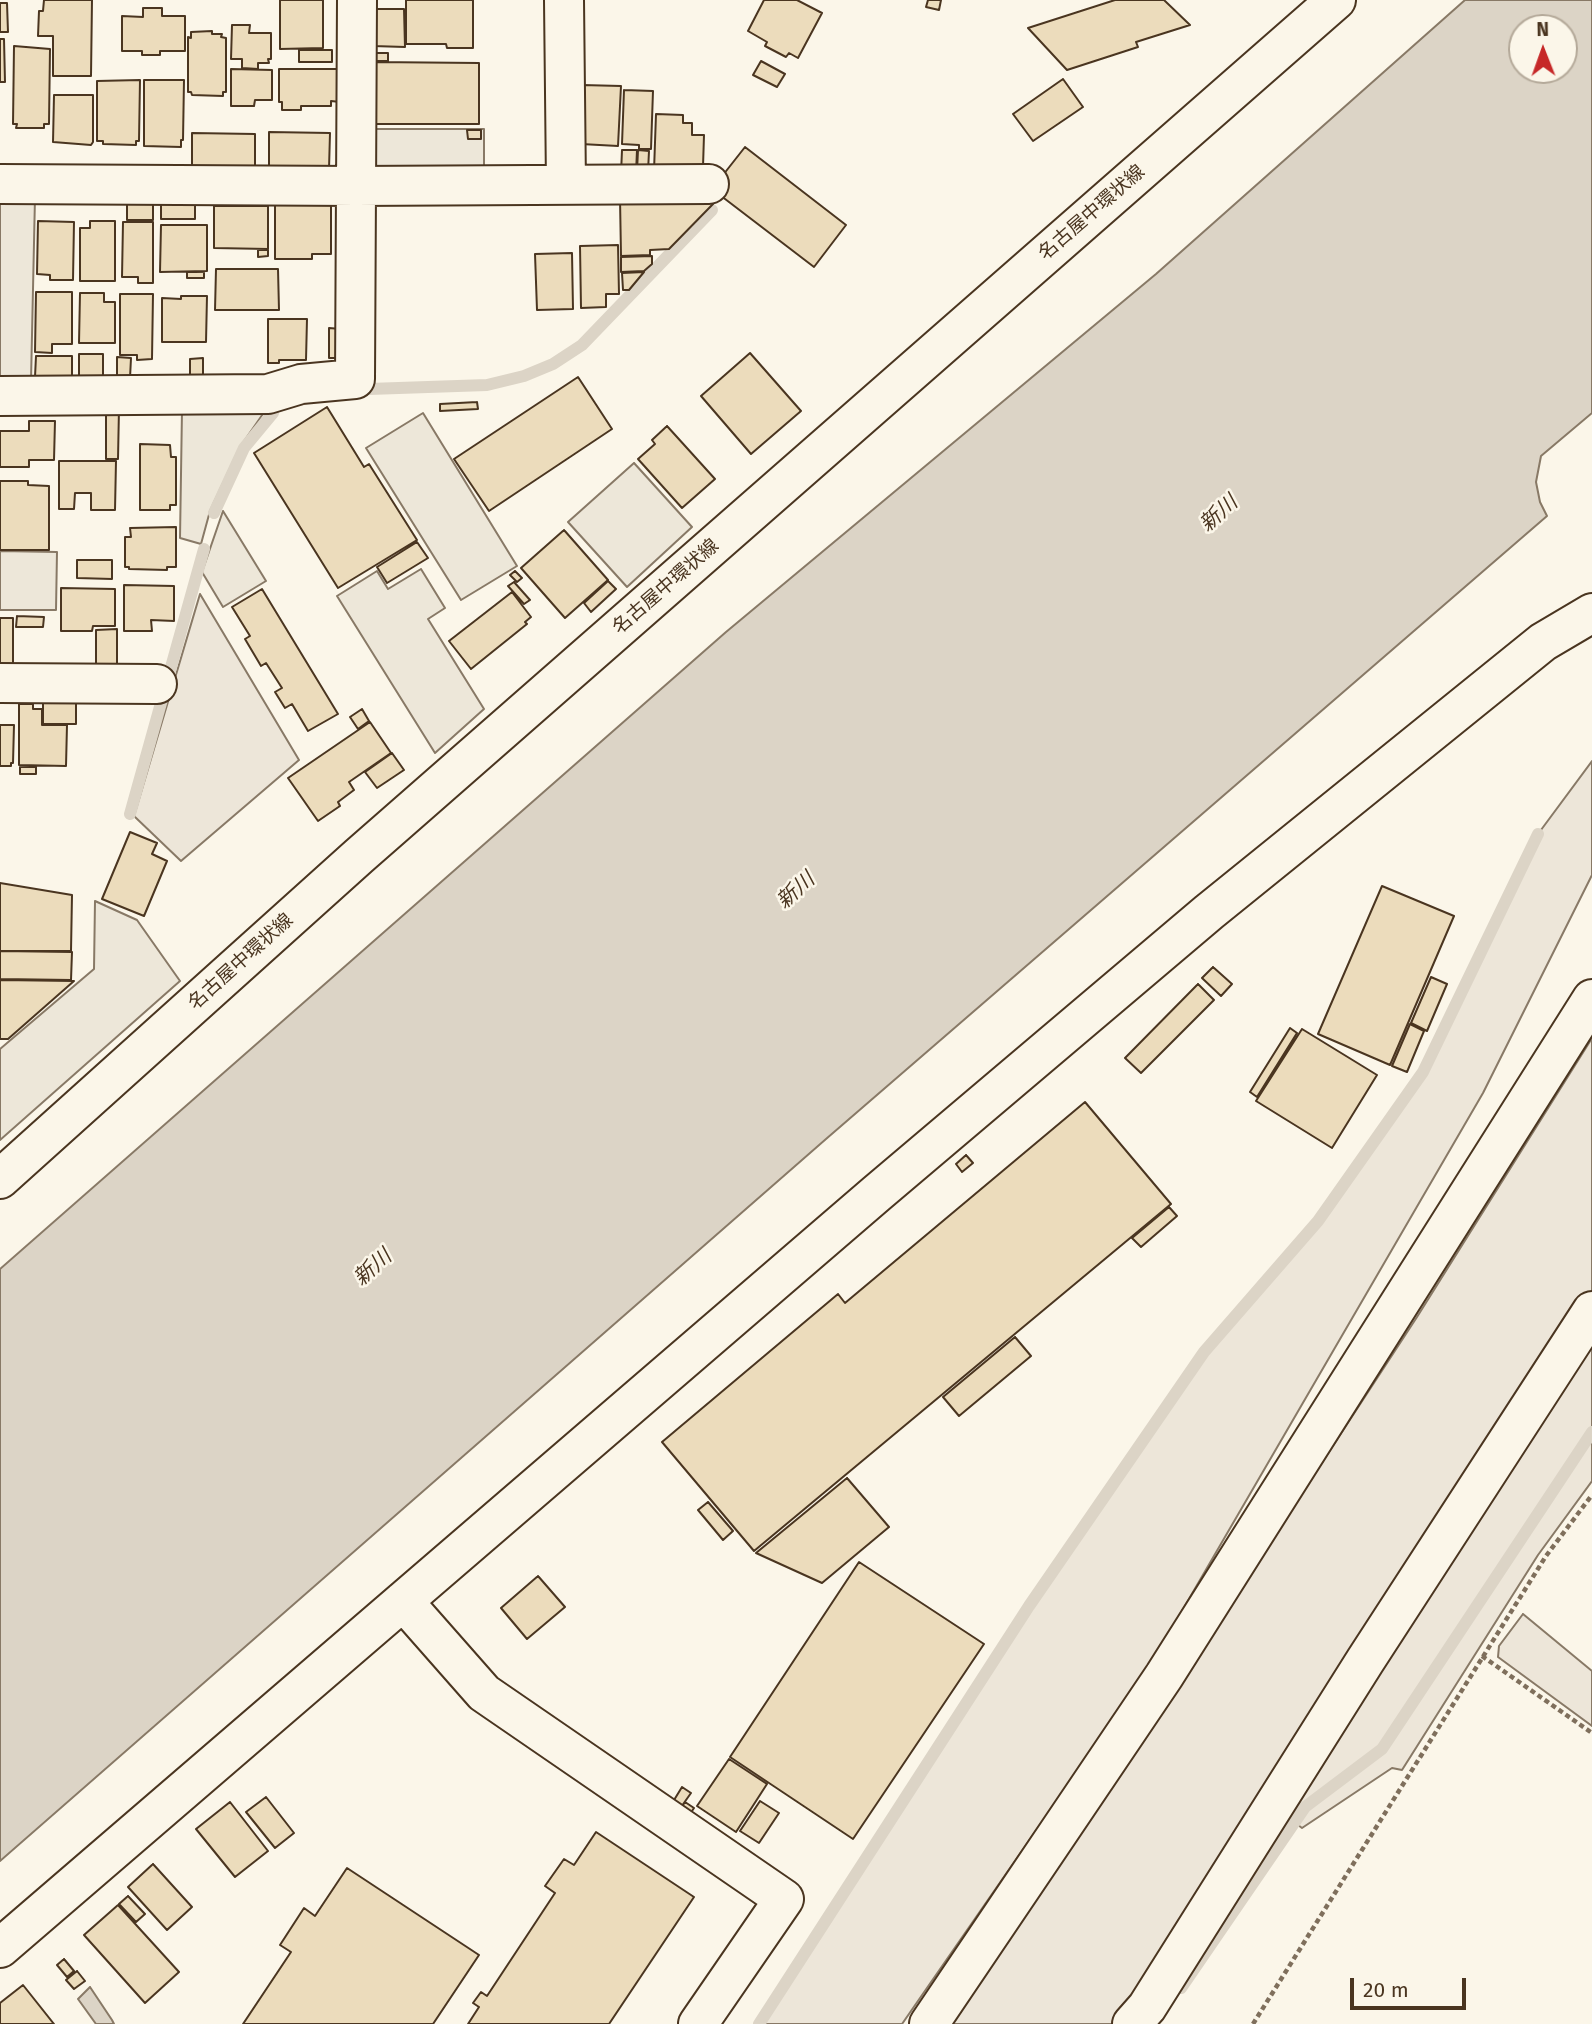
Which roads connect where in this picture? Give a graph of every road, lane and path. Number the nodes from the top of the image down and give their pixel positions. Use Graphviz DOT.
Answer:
graph roads {
  1 [pos="357,0"];
  2 [pos="564,0"];
  3 [pos="1336,0"];
  4 [pos="0,184"];
  5 [pos="709,184"];
  6 [pos="566,185"];
  7 [pos="356,187"];
  8 [pos="0,396"];
  9 [pos="1592,614"];
  10 [pos="0,683"];
  11 [pos="157,684"];
  12 [pos="1592,999"];
  13 [pos="0,1179"];
  14 [pos="1592,1311"];
  15 [pos="1592,1495"];
  16 [pos="403,1601"];
  17 [pos="1482,1656"];
  18 [pos="1592,1733"];
  19 [pos="0,1948"];
  20 [pos="698,2024"];
  21 [pos="929,2024"];
  22 [pos="1132,2024"];
  23 [pos="1253,2024"];
  1 -- 7 [label="street"];
  2 -- 6 [label="street"];
  3 -- 13 [label="street, 名古屋中環状線"];
  4 -- 7 [label="street"];
  5 -- 6 [label="street"];
  6 -- 7 [label="street"];
  7 -- 8 [label="street"];
  9 -- 16 [label="street"];
  10 -- 11 [label="street"];
  12 -- 21 [label="street"];
  14 -- 22 [label="street"];
  15 -- 17 [label="path"];
  16 -- 19 [label="street"];
  16 -- 20 [label="street"];
  17 -- 18 [label="path"];
  17 -- 23 [label="path"];
}
